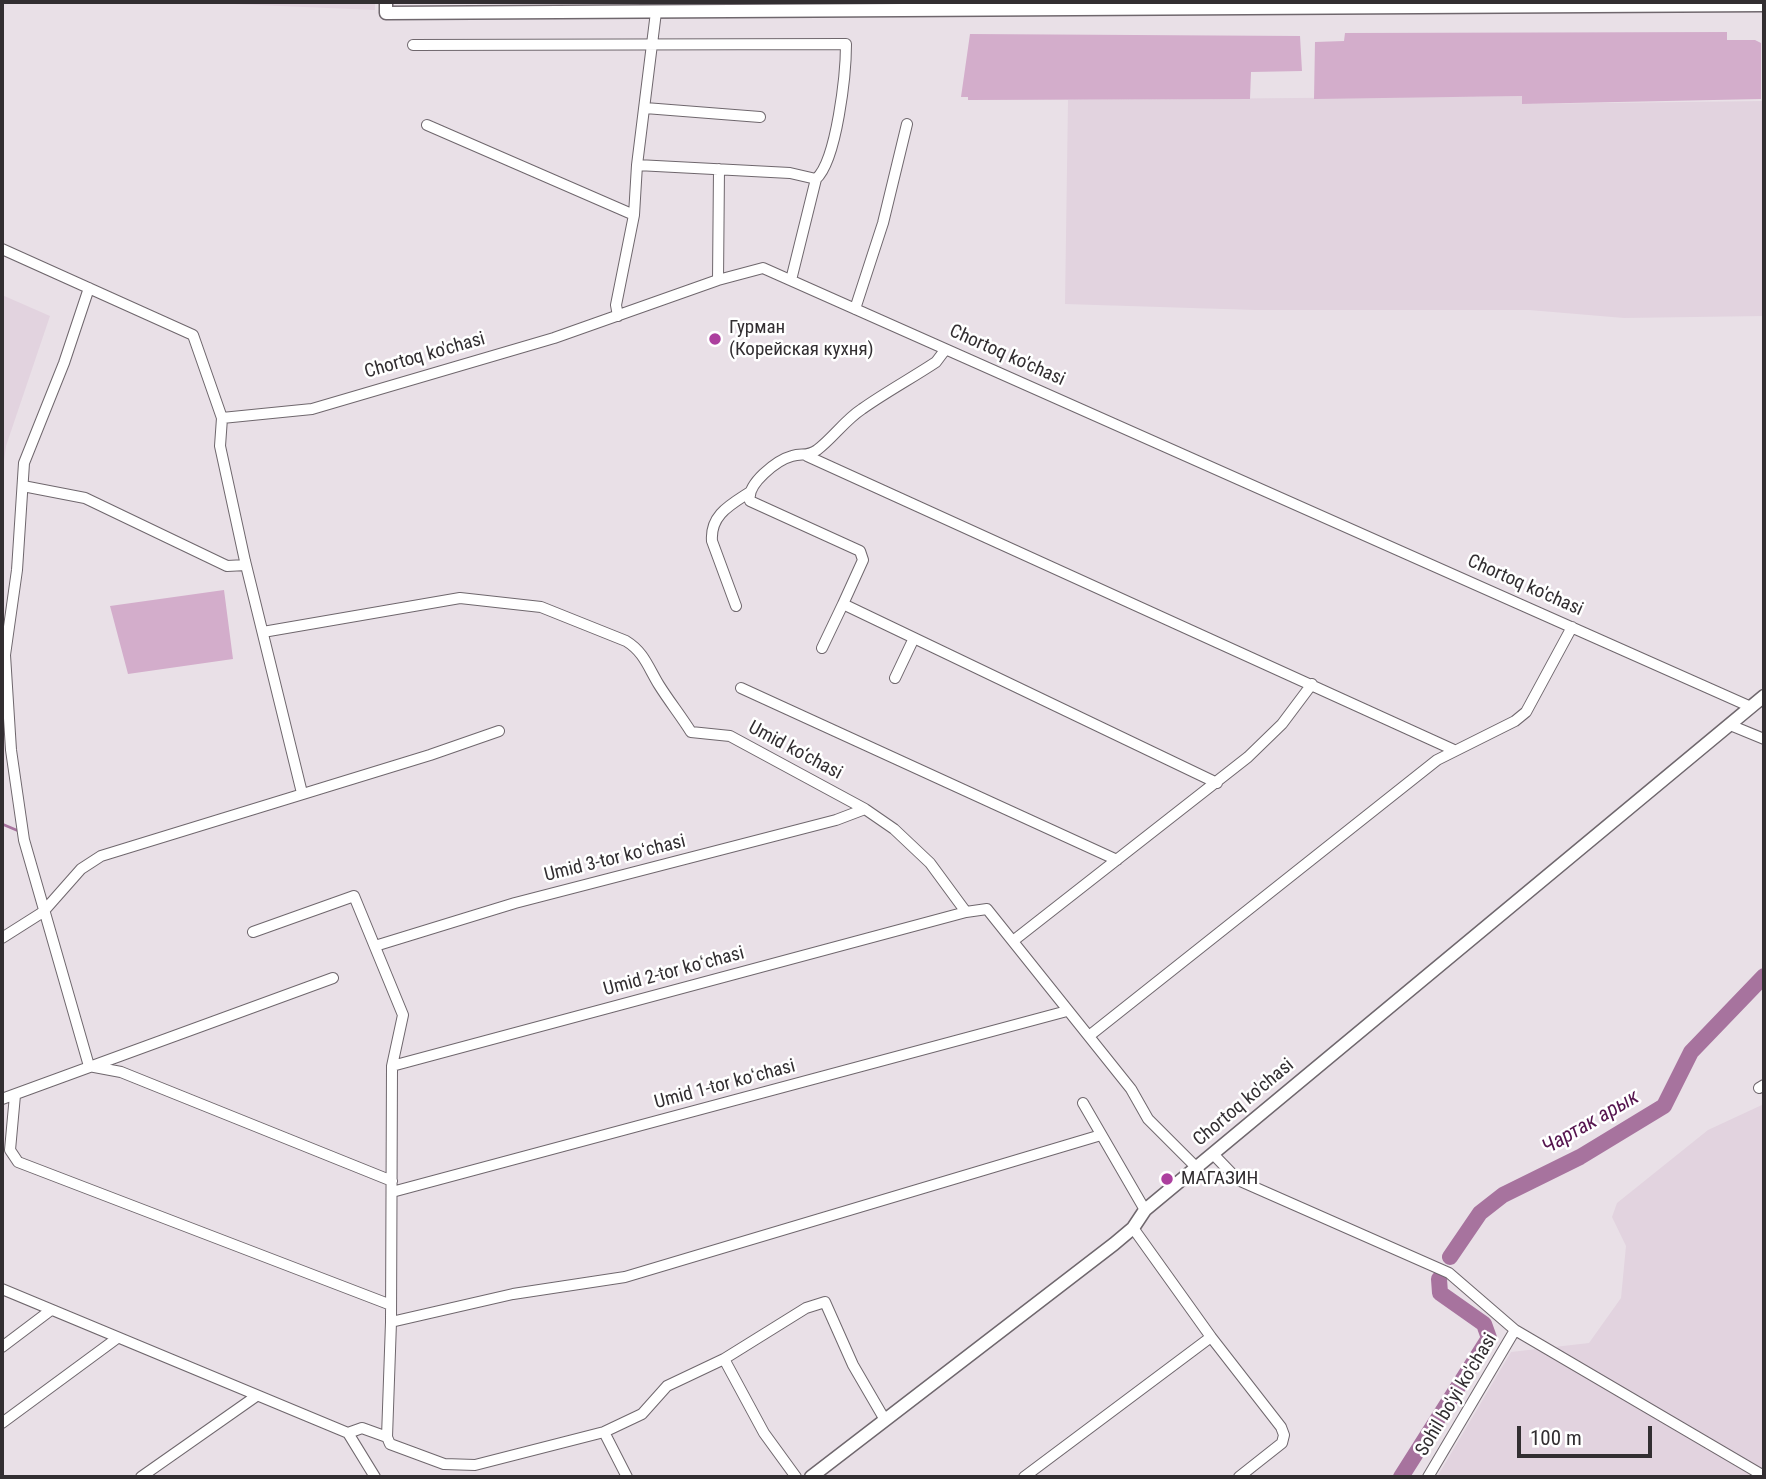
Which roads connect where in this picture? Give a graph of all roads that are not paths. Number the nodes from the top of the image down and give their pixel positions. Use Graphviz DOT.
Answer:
graph roads {
  1 [pos="1563,4"];
  2 [pos="1256,5"];
  3 [pos="1764,5"];
  4 [pos="974,6"];
  5 [pos="670,7"];
  6 [pos="386,8"];
  7 [pos="656,12"];
  8 [pos="413,45"];
  9 [pos="652,46"];
  10 [pos="645,108"];
  11 [pos="760,117"];
  12 [pos="907,124"];
  13 [pos="427,125"];
  14 [pos="637,164"];
  15 [pos="719,169"];
  16 [pos="816,179"];
  17 [pos="634,215"];
  18 [pos="2,249"];
  19 [pos="790,279"];
  20 [pos="718,280"];
  21 [pos="89,288"];
  22 [pos="855,309"];
  23 [pos="618,316"];
  24 [pos="945,350"];
  25 [pos="222,418"];
  26 [pos="807,456"];
  27 [pos="23,486"];
  28 [pos="750,492"];
  29 [pos="246,565"];
  30 [pos="843,604"];
  31 [pos="736,606"];
  32 [pos="1572,627"];
  33 [pos="263,632"];
  34 [pos="914,638"];
  35 [pos="822,648"];
  36 [pos="895,678"];
  37 [pos="1312,684"];
  38 [pos="741,688"];
  39 [pos="1764,696"];
  40 [pos="1751,707"];
  41 [pos="1730,725"];
  42 [pos="499,731"];
  43 [pos="1764,739"];
  44 [pos="1454,750"];
  45 [pos="1217,783"];
  46 [pos="302,793"];
  47 [pos="865,809"];
  48 [pos="1117,860"];
  49 [pos="43,912"];
  50 [pos="966,912"];
  51 [pos="253,932"];
  52 [pos="2,938"];
  53 [pos="1013,941"];
  54 [pos="374,946"];
  55 [pos="333,978"];
  56 [pos="1067,1011"];
  57 [pos="1089,1036"];
  58 [pos="89,1066"];
  59 [pos="392,1066"];
  60 [pos="15,1095"];
  61 [pos="2,1099"];
  62 [pos="1083,1103"];
  63 [pos="1101,1135"];
  64 [pos="1213,1154"];
  65 [pos="1197,1168"];
  66 [pos="391,1186"];
  67 [pos="1145,1210"];
  68 [pos="1133,1228"];
  69 [pos="2,1289"];
  70 [pos="391,1305"];
  71 [pos="51,1310"];
  72 [pos="391,1322"];
  73 [pos="1515,1330"];
  74 [pos="1211,1337"];
  75 [pos="116,1339"];
  76 [pos="2,1347"];
  77 [pos="724,1359"];
  78 [pos="255,1397"];
  79 [pos="886,1420"];
  80 [pos="2,1423"];
  81 [pos="604,1432"];
  82 [pos="348,1433"];
  83 [pos="387,1437"];
  84 [pos="1764,1476"];
  85 [pos="141,1477"];
  86 [pos="375,1477"];
  87 [pos="627,1477"];
  88 [pos="796,1477"];
  89 [pos="811,1477"];
  90 [pos="1024,1477"];
  91 [pos="1239,1477"];
  92 [pos="1428,1477"];
  1 -- 2 [label="street"];
  1 -- 3 [label="street"];
  2 -- 4 [label="street"];
  4 -- 5 [label="street"];
  5 -- 7 [label="street"];
  6 -- 7 [label="street"];
  7 -- 9 [label="street"];
  8 -- 9 [label="street"];
  9 -- 10 [label="street"];
  9 -- 16 [label="street"];
  10 -- 11 [label="street"];
  10 -- 14 [label="street"];
  12 -- 22 [label="street"];
  13 -- 17 [label="street"];
  14 -- 15 [label="street"];
  14 -- 17 [label="street"];
  15 -- 16 [label="street"];
  15 -- 20 [label="street"];
  16 -- 19 [label="street"];
  17 -- 23 [label="street"];
  18 -- 21 [label="street"];
  19 -- 20 [label="street, Chortoq ko'chasi"];
  19 -- 22 [label="street, Chortoq ko'chasi"];
  20 -- 23 [label="street, Chortoq ko'chasi"];
  21 -- 25 [label="street"];
  21 -- 27 [label="street"];
  22 -- 24 [label="street, Chortoq ko'chasi"];
  23 -- 25 [label="street, Chortoq ko'chasi"];
  24 -- 26 [label="street"];
  24 -- 32 [label="street, Chortoq ko'chasi"];
  25 -- 29 [label="street"];
  26 -- 28 [label="street"];
  26 -- 37 [label="street"];
  27 -- 29 [label="street"];
  27 -- 49 [label="street"];
  28 -- 30 [label="street"];
  28 -- 31 [label="street"];
  29 -- 33 [label="street"];
  30 -- 34 [label="street"];
  30 -- 35 [label="street"];
  32 -- 40 [label="street, Chortoq ko'chasi"];
  32 -- 44 [label="street"];
  33 -- 46 [label="street"];
  33 -- 47 [label="street, Umid ko‘chasi"];
  34 -- 36 [label="street"];
  34 -- 45 [label="street"];
  37 -- 44 [label="street"];
  37 -- 45 [label="street"];
  38 -- 48 [label="street"];
  39 -- 40 [label="street, Chortoq ko'chasi"];
  40 -- 41 [label="street, Chortoq ko'chasi"];
  41 -- 43 [label="street"];
  41 -- 64 [label="street, Chortoq ko'chasi"];
  42 -- 46 [label="street"];
  44 -- 57 [label="street"];
  45 -- 48 [label="street"];
  46 -- 49 [label="street"];
  47 -- 50 [label="street, Umid ko‘chasi"];
  47 -- 54 [label="street, Umid 3-tor koʻchasi"];
  48 -- 53 [label="street"];
  49 -- 52 [label="street"];
  49 -- 58 [label="street"];
  50 -- 53 [label="street"];
  50 -- 59 [label="street, Umid 2-tor koʻchasi"];
  51 -- 54 [label="street"];
  53 -- 56 [label="street"];
  54 -- 59 [label="street"];
  55 -- 58 [label="street"];
  56 -- 57 [label="street"];
  56 -- 66 [label="street, Umid 1-tor koʻchasi"];
  57 -- 65 [label="street"];
  58 -- 60 [label="street"];
  58 -- 66 [label="street"];
  59 -- 66 [label="street"];
  60 -- 61 [label="street"];
  60 -- 70 [label="street"];
  62 -- 63 [label="street"];
  63 -- 67 [label="street"];
  63 -- 72 [label="street"];
  64 -- 65 [label="street, Chortoq ko'chasi"];
  64 -- 73 [label="street"];
  65 -- 67 [label="street, Chortoq ko'chasi"];
  66 -- 70 [label="street"];
  67 -- 68 [label="street, Chortoq ko'chasi"];
  68 -- 74 [label="street"];
  68 -- 79 [label="street, Chortoq ko'chasi"];
  69 -- 71 [label="street"];
  70 -- 72 [label="street"];
  71 -- 75 [label="street"];
  71 -- 76 [label="street"];
  72 -- 83 [label="street"];
  73 -- 84 [label="street"];
  73 -- 92 [label="street, Sohil bo'yi ko'chasi"];
  74 -- 90 [label="street"];
  74 -- 91 [label="street"];
  75 -- 78 [label="street"];
  75 -- 80 [label="street"];
  77 -- 79 [label="street"];
  77 -- 81 [label="street"];
  77 -- 88 [label="street"];
  78 -- 82 [label="street"];
  78 -- 85 [label="street"];
  79 -- 89 [label="street, Chortoq ko'chasi"];
  81 -- 83 [label="street"];
  81 -- 87 [label="street"];
  82 -- 83 [label="street"];
  82 -- 86 [label="street"];
}
